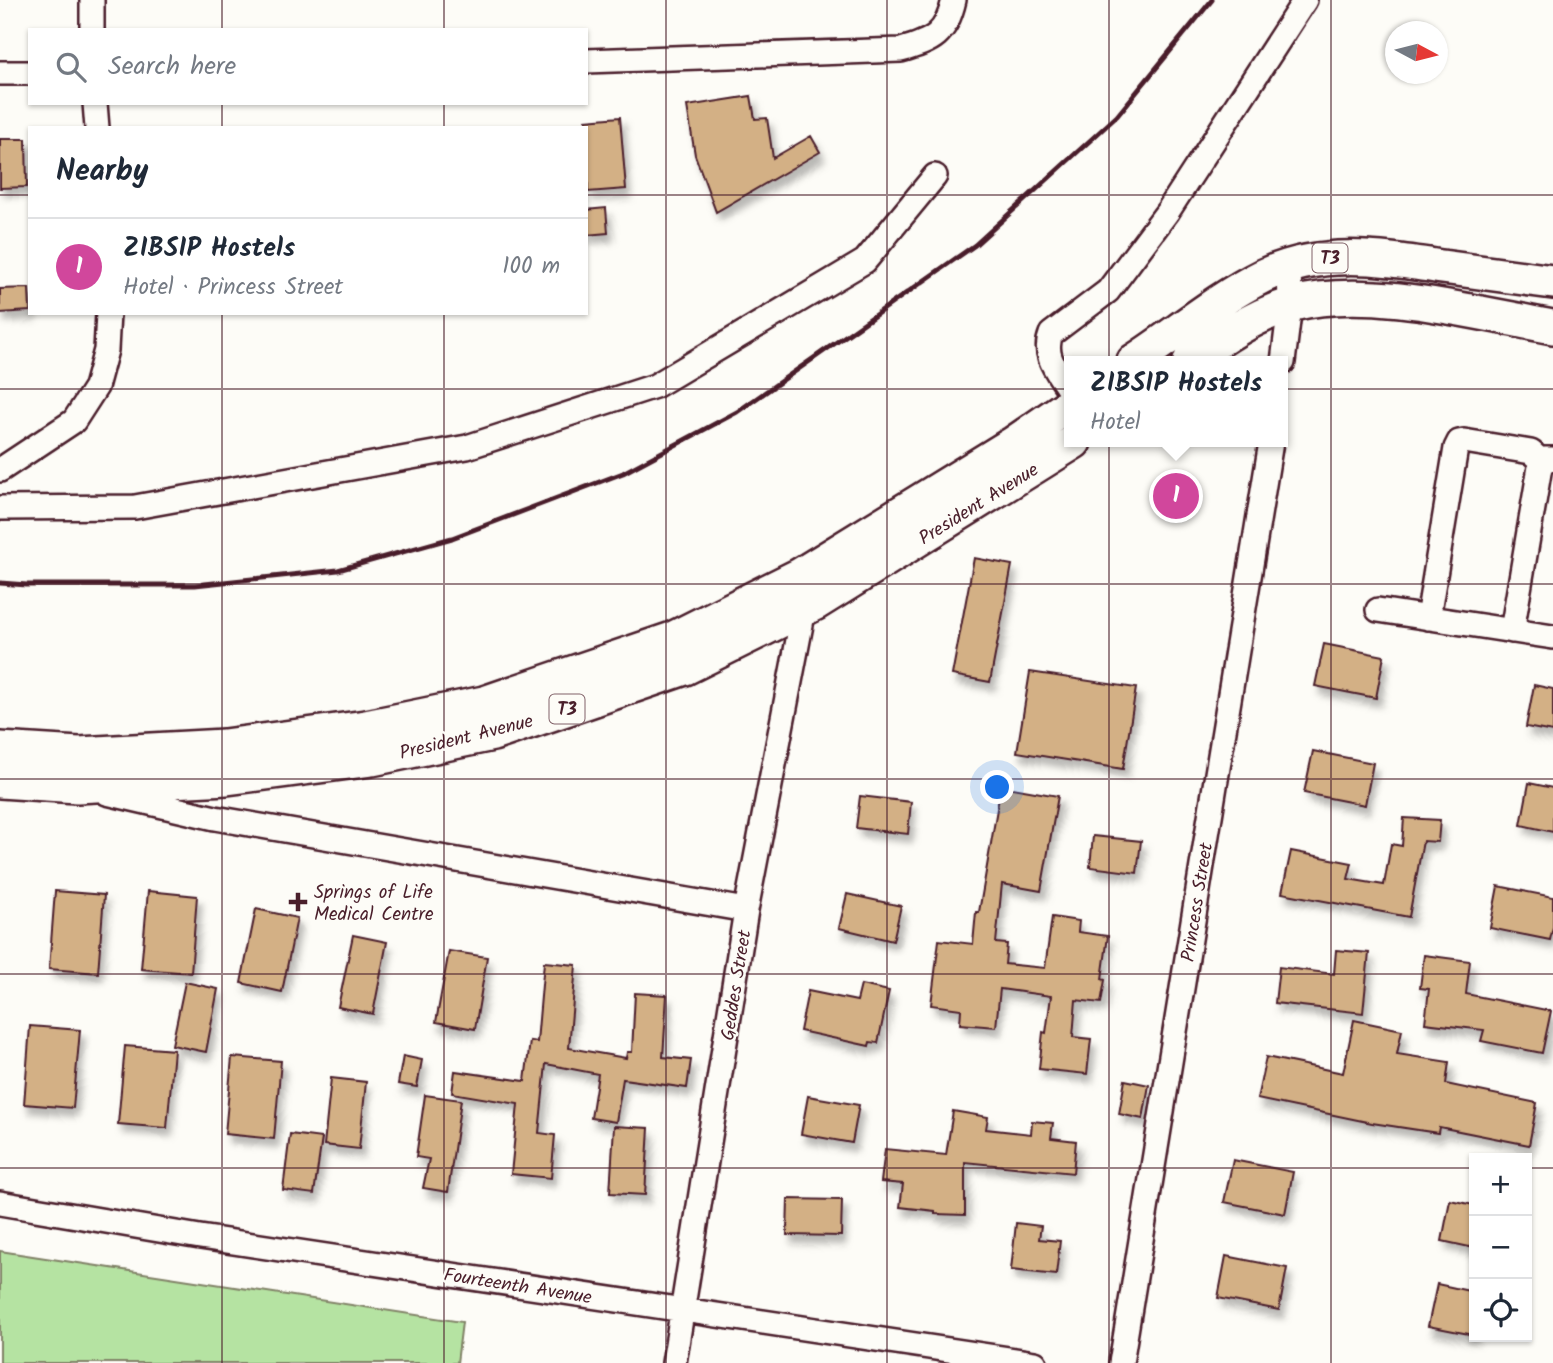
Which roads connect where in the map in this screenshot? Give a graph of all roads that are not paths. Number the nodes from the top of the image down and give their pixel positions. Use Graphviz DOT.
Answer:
graph roads {
  1 [pos="92,0"];
  2 [pos="954,0"];
  3 [pos="1305,0"];
  4 [pos="92,28"];
  5 [pos="588,61"];
  6 [pos="28,72"];
  7 [pos="0,74"];
  8 [pos="95,105"];
  9 [pos="97,126"];
  10 [pos="935,176"];
  11 [pos="1375,257"];
  12 [pos="1289,266"];
  13 [pos="1553,282"];
  14 [pos="1370,299"];
  15 [pos="1290,305"];
  16 [pos="108,315"];
  17 [pos="1553,327"];
  18 [pos="1142,356"];
  19 [pos="1197,356"];
  20 [pos="1284,356"];
  21 [pos="1064,382"];
  22 [pos="1064,408"];
  23 [pos="1066,447"];
  24 [pos="1270,447"];
  25 [pos="1547,460"];
  26 [pos="0,470"];
  27 [pos="0,508"];
  28 [pos="804,609"];
  29 [pos="1378,610"];
  30 [pos="1428,618"];
  31 [pos="1512,631"];
  32 [pos="1553,637"];
  33 [pos="0,749"];
  34 [pos="0,781"];
  35 [pos="77,786"];
  36 [pos="746,910"];
  37 [pos="0,1203"];
  38 [pos="683,1310"];
  39 [pos="674,1363"];
  40 [pos="1035,1363"];
  41 [pos="1121,1363"];
  1 -- 4 [label="street"];
  2 -- 5 [label="street"];
  3 -- 21 [label="street"];
  6 -- 7 [label="street"];
  8 -- 9 [label="street"];
  10 -- 27 [label="street"];
  11 -- 12 [label="highway, T3"];
  11 -- 13 [label="highway, T3"];
  11 -- 14 [label="highway"];
  12 -- 15 [label="street"];
  12 -- 18 [label="highway, T3"];
  14 -- 15 [label="highway, T3"];
  14 -- 17 [label="highway, T3"];
  15 -- 19 [label="highway, T3"];
  15 -- 20 [label="street"];
  16 -- 26 [label="street"];
  22 -- 33 [label="highway, President Avenue / T3"];
  23 -- 28 [label="highway, President Avenue / T3"];
  24 -- 41 [label="street, Princess Street"];
  25 -- 30 [label="street"];
  25 -- 31 [label="street"];
  28 -- 35 [label="highway, President Avenue / T3"];
  28 -- 36 [label="street, Geddes Street"];
  29 -- 30 [label="street"];
  30 -- 31 [label="street"];
  31 -- 32 [label="street"];
  34 -- 35 [label="highway, President Avenue / T3"];
  35 -- 36 [label="street"];
  36 -- 38 [label="street, Geddes Street"];
  37 -- 38 [label="street, Fourteenth Avenue"];
  38 -- 39 [label="street, Geddes Street"];
  38 -- 40 [label="street, Fourteenth Avenue"];
}
